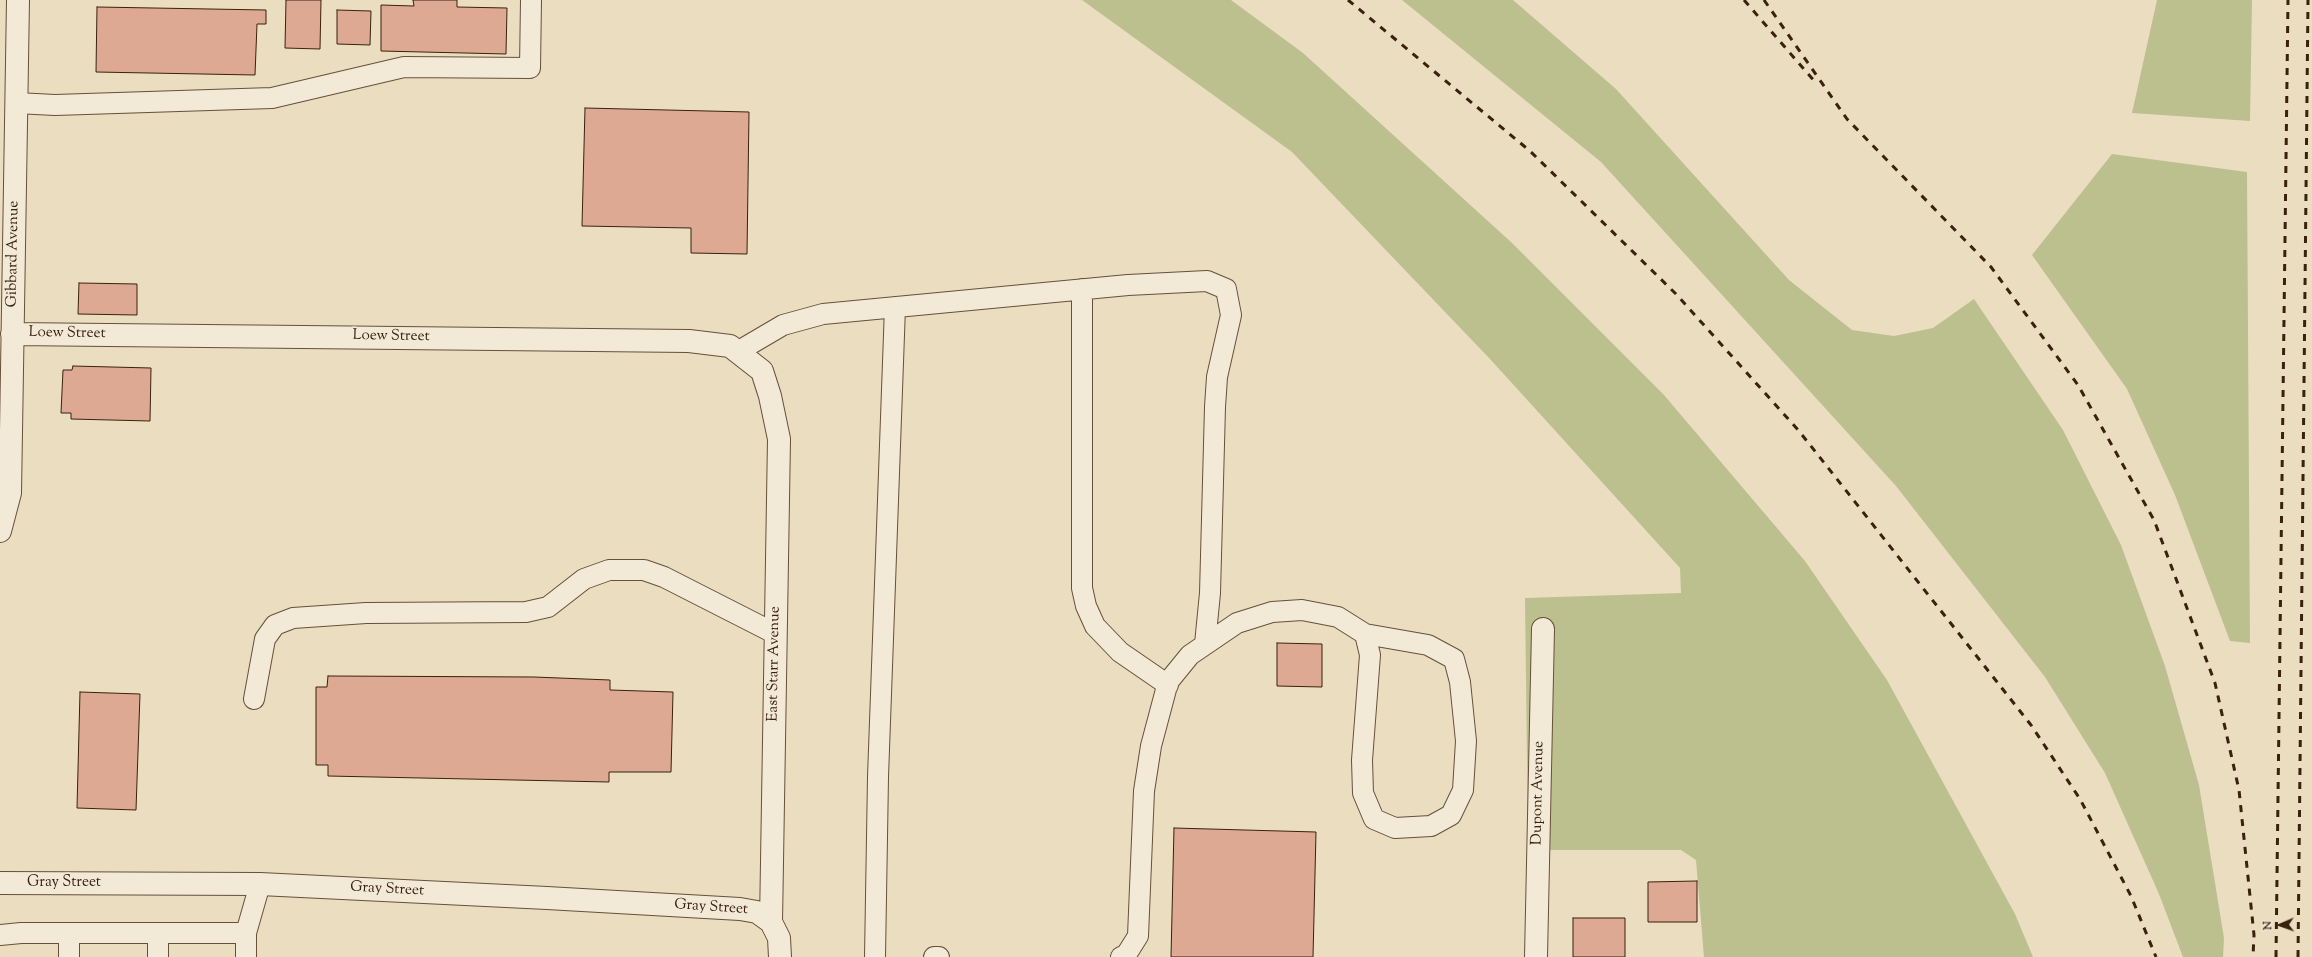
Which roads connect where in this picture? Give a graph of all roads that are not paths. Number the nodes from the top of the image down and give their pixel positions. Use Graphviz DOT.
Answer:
graph roads {
  1 [pos="18,0"];
  2 [pos="531,0"];
  3 [pos="16,103"];
  4 [pos="6,281"];
  5 [pos="1082,289"];
  6 [pos="895,307"];
  7 [pos="12,334"];
  8 [pos="737,352"];
  9 [pos="762,371"];
  10 [pos="0,531"];
  11 [pos="1543,629"];
  12 [pos="776,634"];
  13 [pos="1365,634"];
  14 [pos="1205,644"];
  15 [pos="1168,685"];
  16 [pos="254,699"];
  17 [pos="0,882"];
  18 [pos="260,884"];
  19 [pos="771,922"];
  20 [pos="158,932"];
  21 [pos="246,932"];
  22 [pos="69,933"];
  23 [pos="0,935"];
  24 [pos="69,957"];
  25 [pos="158,957"];
  26 [pos="246,957"];
  27 [pos="780,957"];
  28 [pos="875,957"];
  29 [pos="934,957"];
  30 [pos="939,957"];
  31 [pos="1120,957"];
  32 [pos="1536,957"];
  1 -- 3 [label="street, Gibbard Avenue"];
  2 -- 3 [label="lane"];
  3 -- 4 [label="street, Gibbard Avenue"];
  4 -- 7 [label="street, Gibbard Avenue"];
  5 -- 6 [label="lane"];
  5 -- 14 [label="lane"];
  5 -- 15 [label="lane"];
  6 -- 8 [label="lane"];
  6 -- 28 [label="lane"];
  7 -- 8 [label="street, Loew Street"];
  7 -- 10 [label="street, Gibbard Avenue"];
  8 -- 9 [label="street, Loew Street"];
  9 -- 12 [label="street, East Starr Avenue"];
  11 -- 32 [label="street, Dupont Avenue"];
  12 -- 16 [label="lane"];
  12 -- 19 [label="street, East Starr Avenue"];
  13 -- 13 [label="lane"];
  13 -- 14 [label="lane"];
  14 -- 15 [label="lane"];
  15 -- 31 [label="lane"];
  17 -- 18 [label="street, Gray Street"];
  18 -- 19 [label="street, Gray Street"];
  18 -- 21 [label="lane"];
  19 -- 27 [label="street, East Starr Avenue"];
  20 -- 21 [label="lane"];
  20 -- 22 [label="lane"];
  20 -- 25 [label="lane"];
  21 -- 26 [label="lane"];
  22 -- 23 [label="lane"];
  22 -- 24 [label="lane"];
  29 -- 30 [label="lane"];
}
